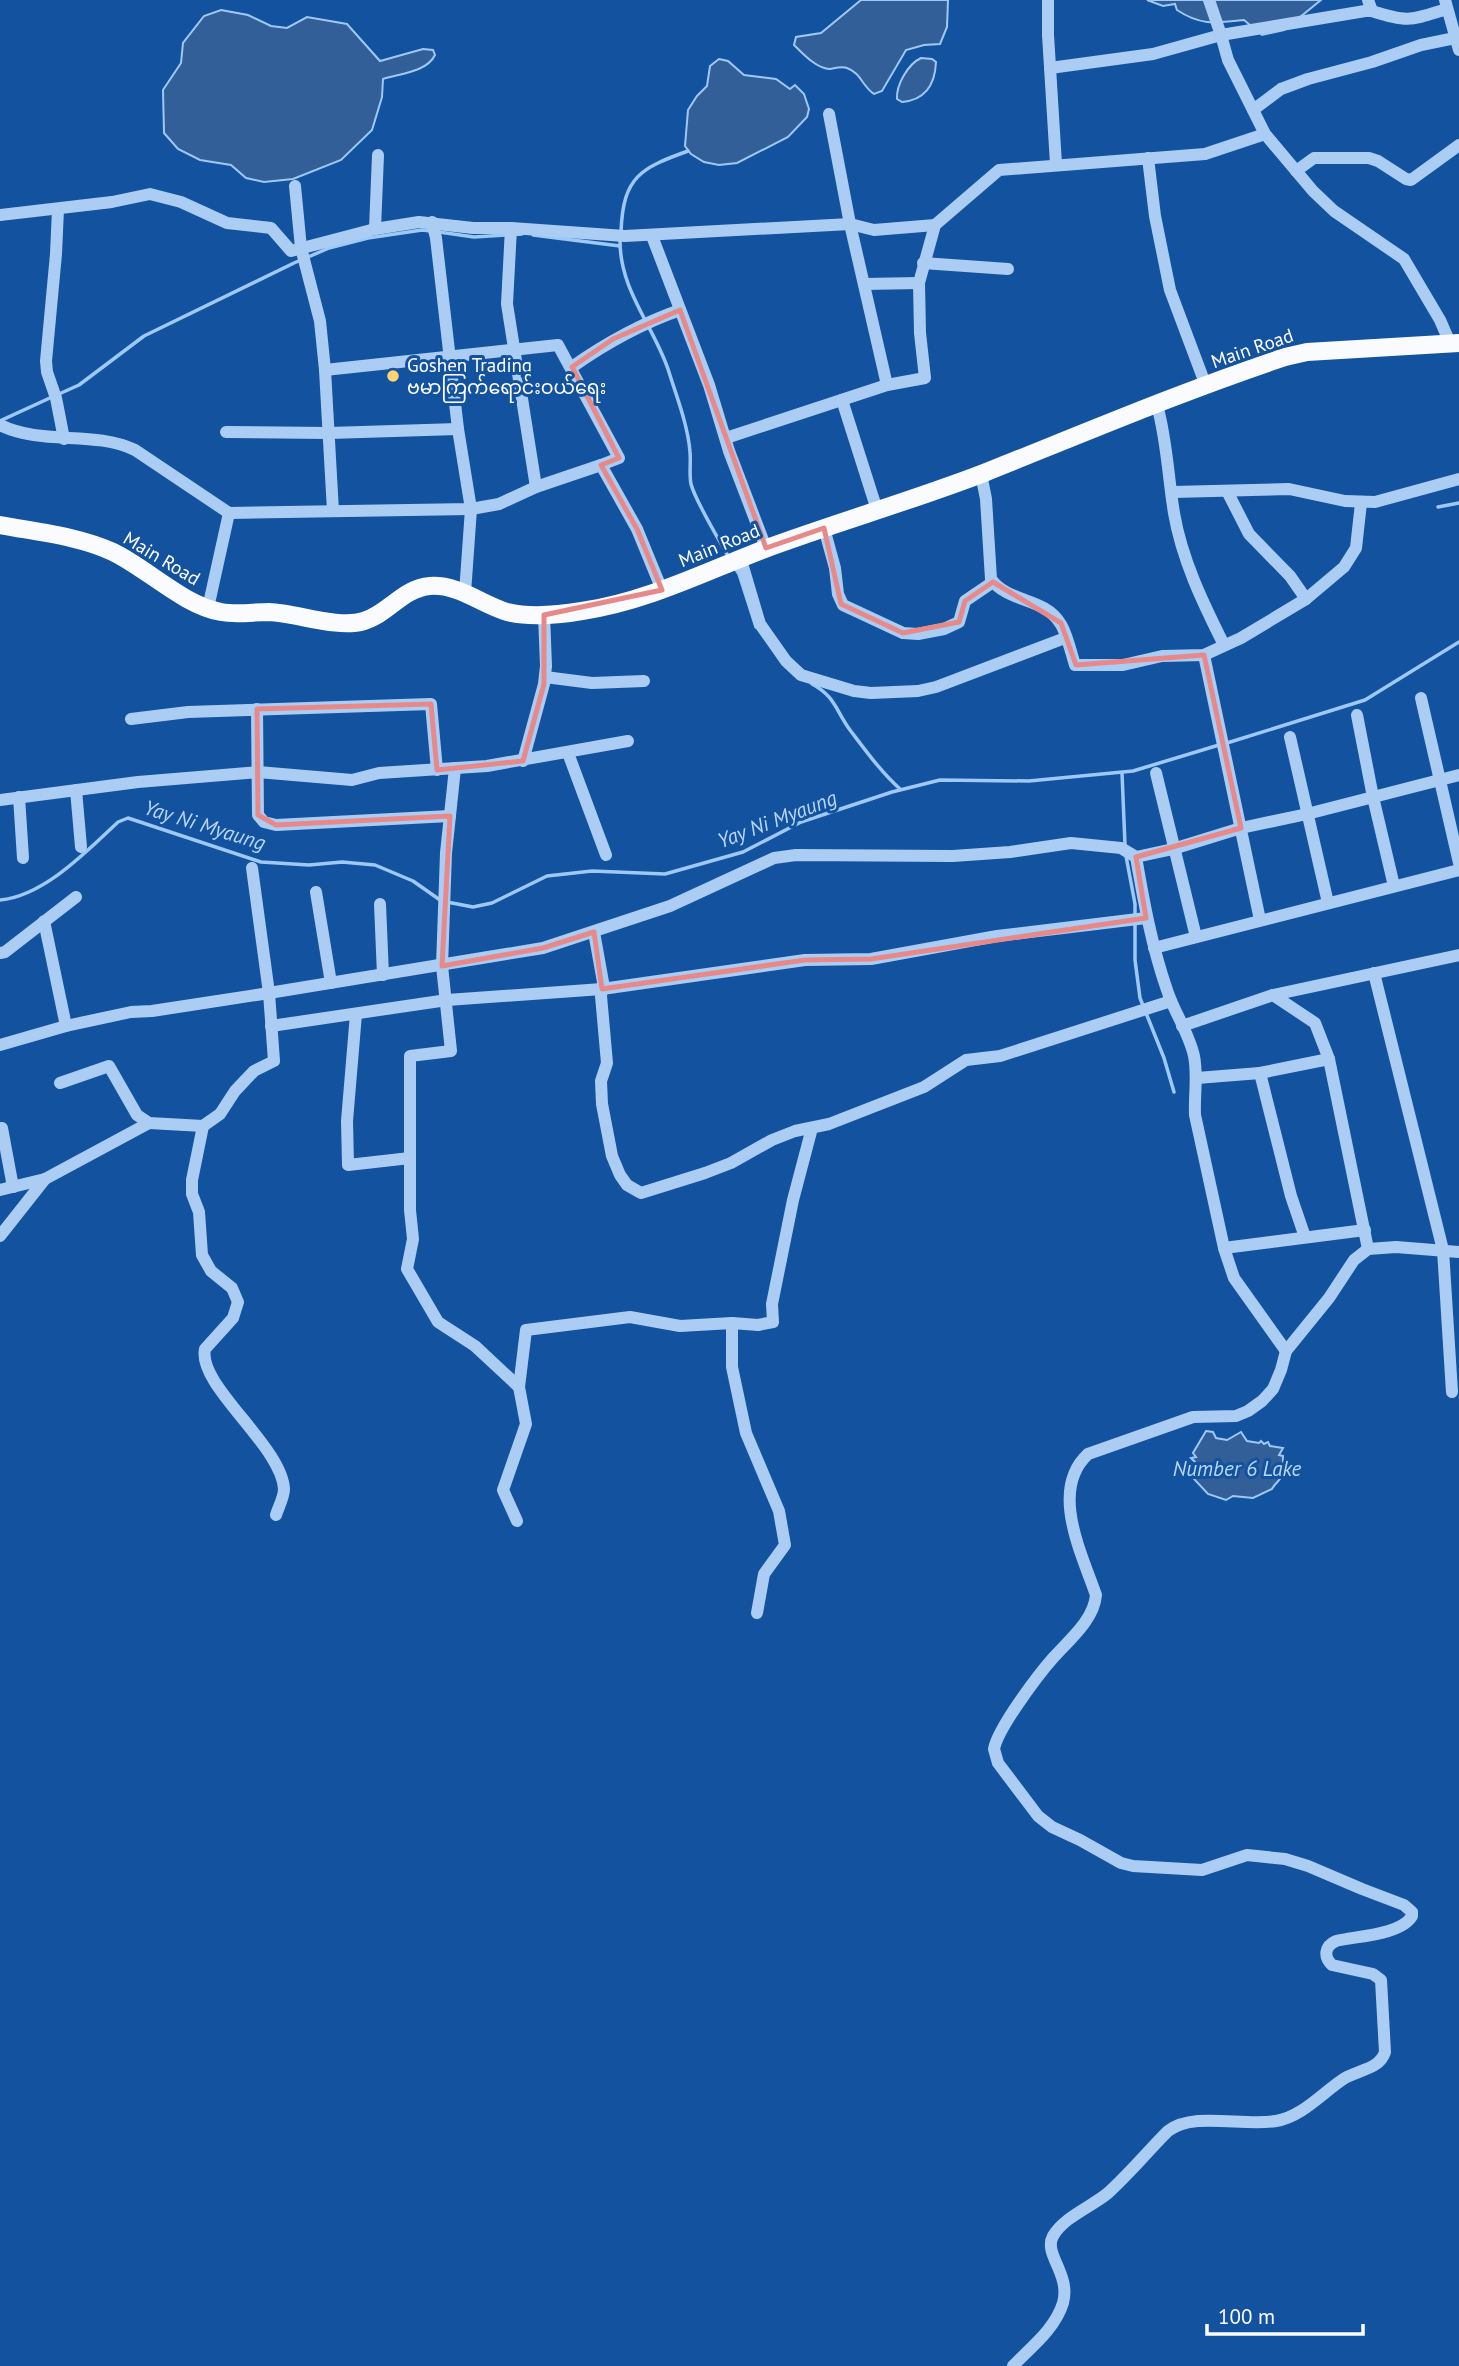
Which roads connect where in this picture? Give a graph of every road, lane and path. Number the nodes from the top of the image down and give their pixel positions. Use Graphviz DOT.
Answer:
graph roads {
  1 [pos="1048,0"];
  2 [pos="1209,0"];
  3 [pos="1447,3"];
  4 [pos="1370,6"];
  5 [pos="1221,35"];
  6 [pos="1457,44"];
  7 [pos="1050,68"];
  8 [pos="1253,110"];
  9 [pos="829,114"];
  10 [pos="1265,134"];
  11 [pos="1459,145"];
  12 [pos="378,155"];
  13 [pos="1148,158"];
  14 [pos="1056,164"];
  15 [pos="1296,171"];
  16 [pos="295,186"];
  17 [pos="58,209"];
  18 [pos="0,215"];
  19 [pos="850,224"];
  20 [pos="935,225"];
  21 [pos="375,229"];
  22 [pos="434,230"];
  23 [pos="511,234"];
  24 [pos="652,236"];
  25 [pos="303,255"];
  26 [pos="923,263"];
  27 [pos="1008,269"];
  28 [pos="919,283"];
  29 [pos="864,284"];
  30 [pos="680,310"];
  31 [pos="1454,343"];
  32 [pos="513,350"];
  33 [pos="449,357"];
  34 [pos="572,367"];
  35 [pos="325,370"];
  36 [pos="887,385"];
  37 [pos="1206,386"];
  38 [pos="842,400"];
  39 [pos="1157,405"];
  40 [pos="0,425"];
  41 [pos="458,429"];
  42 [pos="226,432"];
  43 [pos="329,433"];
  44 [pos="726,438"];
  45 [pos="64,439"];
  46 [pos="601,465"];
  47 [pos="981,474"];
  48 [pos="1459,479"];
  49 [pos="536,487"];
  50 [pos="1227,491"];
  51 [pos="1173,492"];
  52 [pos="1361,503"];
  53 [pos="471,509"];
  54 [pos="877,510"];
  55 [pos="332,511"];
  56 [pos="229,513"];
  57 [pos="0,525"];
  58 [pos="824,528"];
  59 [pos="766,548"];
  60 [pos="741,560"];
  61 [pos="993,582"];
  62 [pos="662,590"];
  63 [pos="466,593"];
  64 [pos="1306,599"];
  65 [pos="208,608"];
  66 [pos="544,615"];
  67 [pos="1065,638"];
  68 [pos="1224,645"];
  69 [pos="1204,655"];
  70 [pos="545,677"];
  71 [pos="644,681"];
  72 [pos="1421,698"];
  73 [pos="257,709"];
  74 [pos="1357,715"];
  75 [pos="131,719"];
  76 [pos="1290,737"];
  77 [pos="628,741"];
  78 [pos="568,753"];
  79 [pos="523,761"];
  80 [pos="455,768"];
  81 [pos="437,770"];
  82 [pos="258,772"];
  83 [pos="1156,773"];
  84 [pos="1459,775"];
  85 [pos="1439,780"];
  86 [pos="76,790"];
  87 [pos="19,797"];
  88 [pos="1373,797"];
  89 [pos="0,800"];
  90 [pos="1307,814"];
  91 [pos="450,816"];
  92 [pos="1241,828"];
  93 [pos="81,847"];
  94 [pos="1173,849"];
  95 [pos="606,855"];
  96 [pos="23,858"];
  97 [pos="1136,858"];
  98 [pos="1459,863"];
  99 [pos="252,868"];
  100 [pos="1459,870"];
  101 [pos="1394,886"];
  102 [pos="316,892"];
  103 [pos="76,897"];
  104 [pos="1328,903"];
  105 [pos="380,904"];
  106 [pos="1146,918"];
  107 [pos="1260,920"];
  108 [pos="44,922"];
  109 [pos="594,932"];
  110 [pos="1196,937"];
  111 [pos="1154,948"];
  112 [pos="0,953"];
  113 [pos="1459,955"];
  114 [pos="442,965"];
  115 [pos="1374,973"];
  116 [pos="383,975"];
  117 [pos="331,983"];
  118 [pos="602,989"];
  119 [pos="269,993"];
  120 [pos="1273,995"];
  121 [pos="447,1000"];
  122 [pos="1171,1001"];
  123 [pos="356,1014"];
  124 [pos="66,1026"];
  125 [pos="1182,1026"];
  126 [pos="271,1027"];
  127 [pos="0,1045"];
  128 [pos="1329,1059"];
  129 [pos="1260,1073"];
  130 [pos="1196,1078"];
  131 [pos="60,1083"];
  132 [pos="149,1123"];
  133 [pos="203,1126"];
  134 [pos="2,1128"];
  135 [pos="812,1128"];
  136 [pos="410,1158"];
  137 [pos="45,1179"];
  138 [pos="7,1189"];
  139 [pos="1364,1230"];
  140 [pos="0,1236"];
  141 [pos="1305,1237"];
  142 [pos="1224,1248"];
  143 [pos="1368,1249"];
  144 [pos="1443,1250"];
  145 [pos="1459,1252"];
  146 [pos="732,1323"];
  147 [pos="1286,1351"];
  148 [pos="519,1387"];
  149 [pos="1452,1392"];
  150 [pos="276,1515"];
  151 [pos="517,1521"];
  152 [pos="757,1613"];
  153 [pos="1013,2366"];
  1 -- 7 [label="street"];
  2 -- 5 [label="street"];
  3 -- 4 [label="street"];
  3 -- 6 [label="street"];
  4 -- 5 [label="street"];
  5 -- 7 [label="street"];
  5 -- 8 [label="street"];
  6 -- 8 [label="street"];
  7 -- 14 [label="street"];
  8 -- 10 [label="street"];
  9 -- 19 [label="street"];
  10 -- 13 [label="street"];
  10 -- 15 [label="street"];
  11 -- 15 [label="street"];
  12 -- 21 [label="street"];
  13 -- 14 [label="street"];
  13 -- 37 [label="street"];
  14 -- 20 [label="street"];
  15 -- 31 [label="street"];
  16 -- 25 [label="street"];
  17 -- 18 [label="street"];
  17 -- 25 [label="street"];
  17 -- 45 [label="street"];
  19 -- 20 [label="street"];
  19 -- 24 [label="street"];
  19 -- 29 [label="street"];
  20 -- 26 [label="street"];
  21 -- 22 [label="street"];
  21 -- 25 [label="street"];
  22 -- 23 [label="street"];
  22 -- 33 [label="street"];
  23 -- 24 [label="street"];
  23 -- 32 [label="street"];
  24 -- 30 [label="street"];
  25 -- 35 [label="street"];
  26 -- 27 [label="street"];
  26 -- 28 [label="street"];
  28 -- 29 [label="street"];
  28 -- 36 [label="street"];
  29 -- 36 [label="street"];
  30 -- 34 [label="street"];
  30 -- 44 [label="street"];
  31 -- 37 [label="main road, Main Road"];
  32 -- 33 [label="street"];
  32 -- 34 [label="street"];
  32 -- 49 [label="street"];
  33 -- 35 [label="street"];
  33 -- 41 [label="street"];
  34 -- 46 [label="street"];
  35 -- 43 [label="street"];
  36 -- 38 [label="street"];
  37 -- 39 [label="main road, Main Road"];
  38 -- 44 [label="street"];
  38 -- 54 [label="street"];
  39 -- 47 [label="main road, Main Road"];
  39 -- 51 [label="street"];
  40 -- 45 [label="street"];
  41 -- 43 [label="street"];
  41 -- 53 [label="street"];
  42 -- 43 [label="street"];
  43 -- 55 [label="street"];
  44 -- 59 [label="street"];
  45 -- 56 [label="street"];
  46 -- 49 [label="street"];
  46 -- 62 [label="street"];
  47 -- 54 [label="main road, Main Road"];
  47 -- 61 [label="street"];
  48 -- 52 [label="street"];
  49 -- 53 [label="street"];
  50 -- 51 [label="street"];
  50 -- 52 [label="street"];
  50 -- 64 [label="street"];
  51 -- 68 [label="street"];
  52 -- 64 [label="street"];
  53 -- 55 [label="street"];
  53 -- 63 [label="street"];
  54 -- 58 [label="main road, Main Road"];
  55 -- 56 [label="street"];
  56 -- 65 [label="street"];
  57 -- 65 [label="main road, Main Road"];
  58 -- 59 [label="main road, Main Road"];
  58 -- 61 [label="street"];
  59 -- 60 [label="main road, Main Road"];
  60 -- 62 [label="main road, Main Road"];
  60 -- 67 [label="street"];
  61 -- 67 [label="street"];
  62 -- 66 [label="main road, Main Road"];
  63 -- 65 [label="main road, Main Road"];
  63 -- 66 [label="main road, Main Road"];
  64 -- 68 [label="street"];
  66 -- 70 [label="street"];
  67 -- 69 [label="street"];
  68 -- 69 [label="street"];
  69 -- 92 [label="street"];
  70 -- 71 [label="street"];
  70 -- 79 [label="street"];
  72 -- 85 [label="street"];
  73 -- 75 [label="street"];
  73 -- 81 [label="street"];
  73 -- 82 [label="street"];
  74 -- 88 [label="street"];
  76 -- 90 [label="street"];
  77 -- 78 [label="street"];
  78 -- 79 [label="street"];
  78 -- 95 [label="street"];
  79 -- 80 [label="street"];
  80 -- 81 [label="street"];
  80 -- 91 [label="street"];
  81 -- 82 [label="street"];
  82 -- 86 [label="street"];
  82 -- 91 [label="street"];
  83 -- 94 [label="street"];
  84 -- 85 [label="street"];
  85 -- 88 [label="street"];
  85 -- 98 [label="street"];
  86 -- 87 [label="street"];
  86 -- 93 [label="street"];
  87 -- 89 [label="street"];
  87 -- 96 [label="street"];
  88 -- 90 [label="street"];
  88 -- 101 [label="street"];
  90 -- 92 [label="street"];
  90 -- 104 [label="street"];
  91 -- 114 [label="street"];
  92 -- 94 [label="street"];
  92 -- 107 [label="street"];
  94 -- 97 [label="street"];
  94 -- 110 [label="street"];
  97 -- 106 [label="street"];
  97 -- 109 [label="street"];
  99 -- 119 [label="street"];
  100 -- 101 [label="street"];
  101 -- 104 [label="street"];
  102 -- 117 [label="street"];
  103 -- 108 [label="street"];
  104 -- 107 [label="street"];
  105 -- 116 [label="street"];
  106 -- 111 [label="street"];
  106 -- 118 [label="street"];
  107 -- 110 [label="street"];
  108 -- 112 [label="street"];
  108 -- 124 [label="street"];
  109 -- 114 [label="street"];
  109 -- 118 [label="street"];
  110 -- 111 [label="street"];
  111 -- 122 [label="street"];
  113 -- 115 [label="street"];
  114 -- 116 [label="street"];
  114 -- 121 [label="street"];
  115 -- 120 [label="street"];
  115 -- 144 [label="street"];
  116 -- 117 [label="street"];
  117 -- 119 [label="street"];
  118 -- 121 [label="street"];
  118 -- 135 [label="street"];
  119 -- 124 [label="street"];
  119 -- 126 [label="street"];
  120 -- 125 [label="street"];
  120 -- 128 [label="street"];
  121 -- 123 [label="street"];
  121 -- 136 [label="street"];
  122 -- 125 [label="street"];
  122 -- 135 [label="street"];
  123 -- 126 [label="street"];
  123 -- 136 [label="street"];
  124 -- 127 [label="street"];
  125 -- 130 [label="street"];
  126 -- 133 [label="street"];
  128 -- 129 [label="street"];
  128 -- 139 [label="street"];
  129 -- 130 [label="street"];
  129 -- 141 [label="street"];
  130 -- 142 [label="street"];
  131 -- 132 [label="street"];
  132 -- 133 [label="street"];
  132 -- 137 [label="street"];
  133 -- 150 [label="street"];
  134 -- 138 [label="street"];
  135 -- 146 [label="street"];
  136 -- 148 [label="street"];
  137 -- 138 [label="street"];
  137 -- 140 [label="street"];
  139 -- 141 [label="street"];
  139 -- 143 [label="street"];
  141 -- 142 [label="street"];
  142 -- 147 [label="street"];
  143 -- 144 [label="street"];
  143 -- 147 [label="street"];
  144 -- 145 [label="street"];
  144 -- 149 [label="street"];
  146 -- 148 [label="street"];
  146 -- 152 [label="street"];
  147 -- 153 [label="street"];
  148 -- 151 [label="street"];
}
